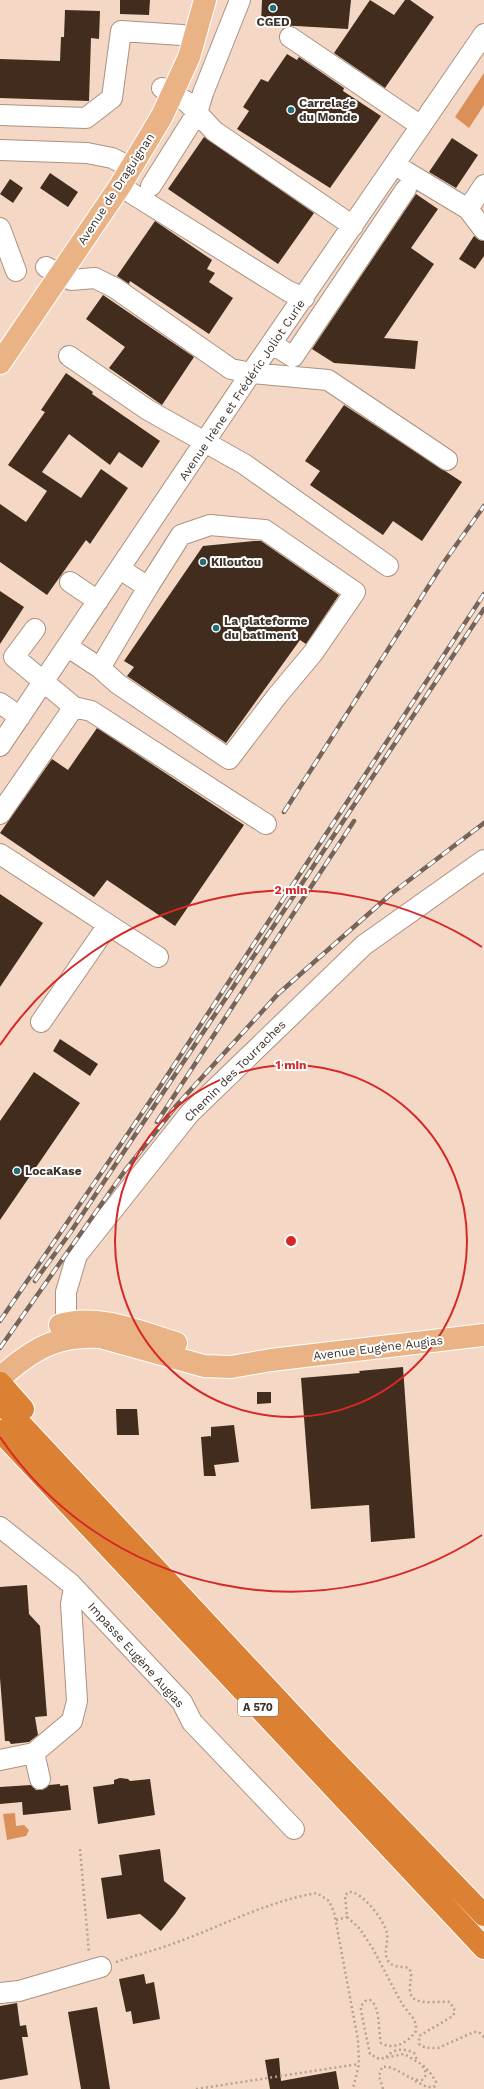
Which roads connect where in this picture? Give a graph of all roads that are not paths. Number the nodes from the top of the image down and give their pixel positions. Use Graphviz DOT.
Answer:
graph roads {
  1 [pos="192,0"];
  2 [pos="205,0"];
  3 [pos="240,0"];
  4 [pos="484,34"];
  5 [pos="188,37"];
  6 [pos="290,37"];
  7 [pos="167,91"];
  8 [pos="197,113"];
  9 [pos="0,115"];
  10 [pos="421,126"];
  11 [pos="0,150"];
  12 [pos="125,165"];
  13 [pos="395,165"];
  14 [pos="120,186"];
  15 [pos="151,186"];
  16 [pos="484,186"];
  17 [pos="406,189"];
  18 [pos="468,209"];
  19 [pos="353,226"];
  20 [pos="0,228"];
  21 [pos="484,230"];
  22 [pos="16,271"];
  23 [pos="53,271"];
  24 [pos="304,298"];
  25 [pos="0,337"];
  26 [pos="272,344"];
  27 [pos="69,356"];
  28 [pos="0,363"];
  29 [pos="251,373"];
  30 [pos="206,442"];
  31 [pos="447,460"];
  32 [pos="388,566"];
  33 [pos="120,569"];
  34 [pos="70,582"];
  35 [pos="148,587"];
  36 [pos="98,601"];
  37 [pos="35,629"];
  38 [pos="68,647"];
  39 [pos="7,655"];
  40 [pos="100,668"];
  41 [pos="44,681"];
  42 [pos="0,704"];
  43 [pos="74,707"];
  44 [pos="20,716"];
  45 [pos="0,746"];
  46 [pos="0,814"];
  47 [pos="266,824"];
  48 [pos="0,854"];
  49 [pos="484,860"];
  50 [pos="108,925"];
  51 [pos="158,957"];
  52 [pos="41,1022"];
  53 [pos="65,1331"];
  54 [pos="484,1335"];
  55 [pos="2,1379"];
  56 [pos="6,1423"];
  57 [pos="0,1527"];
  58 [pos="74,1588"];
  59 [pos="34,1753"];
  60 [pos="0,1760"];
  61 [pos="40,1779"];
  62 [pos="294,1829"];
  63 [pos="484,1915"];
  64 [pos="484,1948"];
  65 [pos="95,1969"];
  66 [pos="0,1993"];
  1 -- 5 [label="main road, Avenue de Draguignan"];
  2 -- 5 [label="main road, Avenue de Draguignan"];
  3 -- 8 [label="street"];
  4 -- 10 [label="street, Avenue Irène et Frédéric Joliot Curie"];
  5 -- 7 [label="main road, Avenue de Draguignan"];
  5 -- 9 [label="street"];
  6 -- 10 [label="street"];
  7 -- 8 [label="street"];
  7 -- 12 [label="main road, Avenue de Draguignan"];
  8 -- 15 [label="street"];
  8 -- 19 [label="street"];
  10 -- 13 [label="street, Avenue Irène et Frédéric Joliot Curie"];
  11 -- 12 [label="street"];
  12 -- 14 [label="main road, Avenue de Draguignan"];
  12 -- 23 [label="main road, Avenue de Draguignan"];
  13 -- 18 [label="street"];
  13 -- 19 [label="street, Avenue Irène et Frédéric Joliot Curie"];
  14 -- 23 [label="main road, Avenue de Draguignan"];
  14 -- 24 [label="street"];
  16 -- 18 [label="street"];
  17 -- 26 [label="street"];
  18 -- 21 [label="street"];
  19 -- 24 [label="street, Avenue Irène et Frédéric Joliot Curie"];
  20 -- 22 [label="street"];
  23 -- 25 [label="main road, Avenue de Draguignan"];
  23 -- 28 [label="main road, Avenue de Draguignan"];
  23 -- 29 [label="street"];
  24 -- 26 [label="street, Avenue Irène et Frédéric Joliot Curie"];
  26 -- 29 [label="street, Avenue Irène et Frédéric Joliot Curie"];
  27 -- 30 [label="street"];
  29 -- 30 [label="street, Avenue Irène et Frédéric Joliot Curie"];
  29 -- 31 [label="street"];
  30 -- 32 [label="street"];
  30 -- 33 [label="street, Avenue Irène et Frédéric Joliot Curie"];
  33 -- 35 [label="street"];
  33 -- 36 [label="street, Avenue Irène et Frédéric Joliot Curie"];
  34 -- 36 [label="street"];
  35 -- 40 [label="street"];
  35 -- 40 [label="street"];
  36 -- 38 [label="street, Avenue Irène et Frédéric Joliot Curie"];
  37 -- 39 [label="street"];
  38 -- 40 [label="street"];
  38 -- 41 [label="street, Avenue Irène et Frédéric Joliot Curie"];
  39 -- 41 [label="street"];
  41 -- 43 [label="street"];
  41 -- 44 [label="street, Avenue Irène et Frédéric Joliot Curie"];
  42 -- 44 [label="street"];
  43 -- 46 [label="street"];
  43 -- 47 [label="street"];
  44 -- 45 [label="street, Avenue Irène et Frédéric Joliot Curie"];
  48 -- 50 [label="street"];
  49 -- 53 [label="street, Chemin des Tourraches"];
  50 -- 51 [label="street"];
  50 -- 52 [label="street"];
  53 -- 54 [label="main road, Avenue Eugène Augias"];
  53 -- 55 [label="main road, Avenue Eugène Augias"];
  55 -- 56 [label="highway"];
  56 -- 63 [label="highway, A 570"];
  56 -- 64 [label="highway, A 570"];
  57 -- 58 [label="street, Impasse Eugène Augias"];
  58 -- 59 [label="street"];
  58 -- 62 [label="street, Impasse Eugène Augias"];
  59 -- 60 [label="street"];
  59 -- 61 [label="street"];
  65 -- 66 [label="street"];
}
